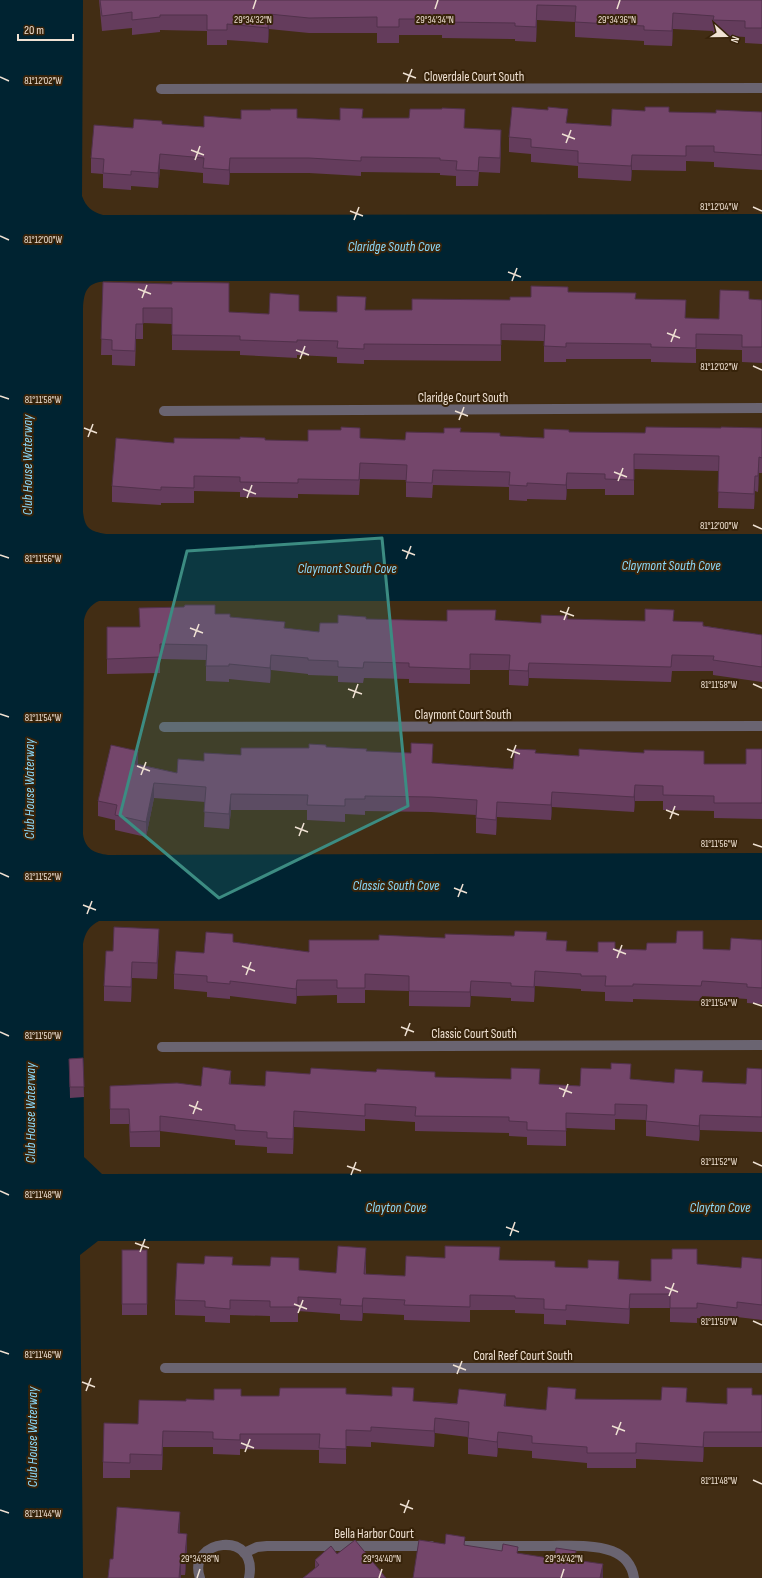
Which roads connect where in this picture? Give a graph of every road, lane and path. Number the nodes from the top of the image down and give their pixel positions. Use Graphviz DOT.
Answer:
graph roads {
  1 [pos="762,88"];
  2 [pos="161,89"];
  3 [pos="762,408"];
  4 [pos="164,411"];
  5 [pos="762,726"];
  6 [pos="164,727"];
  7 [pos="762,1046"];
  8 [pos="162,1047"];
  9 [pos="165,1368"];
  10 [pos="762,1368"];
  11 [pos="244,1553"];
  12 [pos="200,1578"];
  13 [pos="249,1578"];
  14 [pos="634,1578"];
  1 -- 2 [label="street, Cloverdale Court South"];
  3 -- 4 [label="street, Claridge Court South"];
  5 -- 6 [label="street, Claymont Court South"];
  7 -- 8 [label="street, Classic Court South"];
  9 -- 10 [label="street, Coral Reef Court South"];
  11 -- 12 [label="street"];
  11 -- 13 [label="street"];
  11 -- 14 [label="street, Bella Harbor Court"];
}
